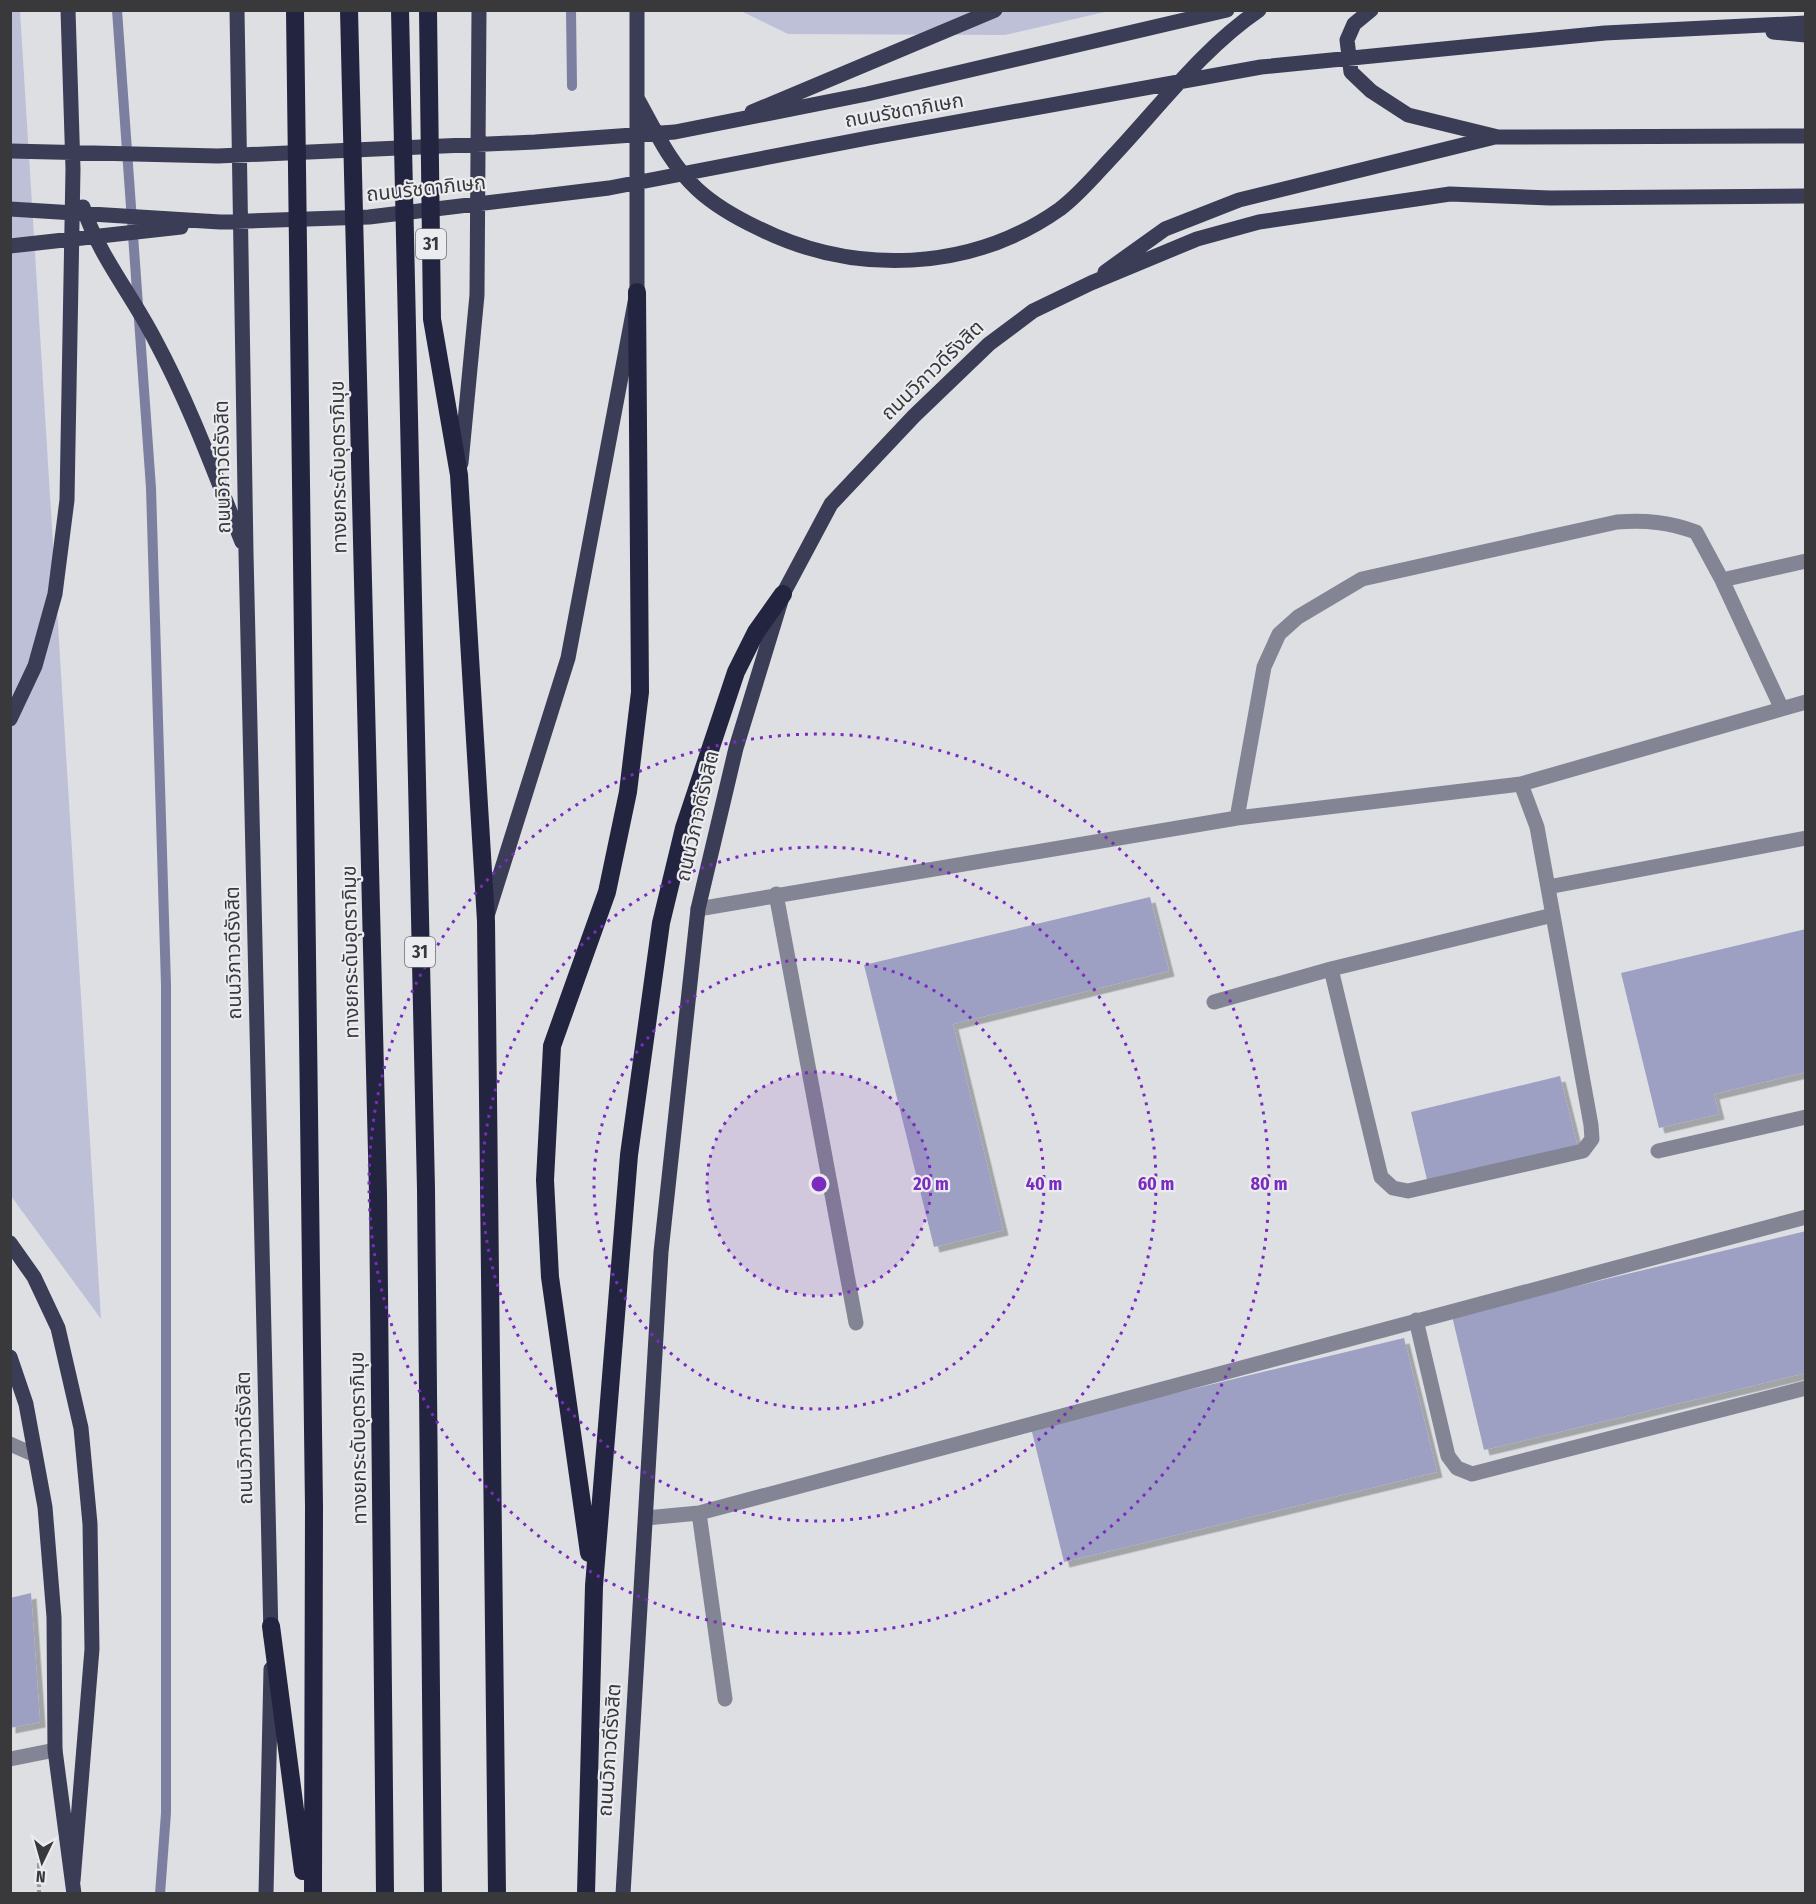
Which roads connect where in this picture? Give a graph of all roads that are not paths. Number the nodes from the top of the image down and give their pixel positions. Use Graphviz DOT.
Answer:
graph roads {
  1 [pos="68,10"];
  2 [pos="237,10"];
  3 [pos="295,10"];
  4 [pos="349,10"];
  5 [pos="400,10"];
  6 [pos="428,10"];
  7 [pos="479,10"];
  8 [pos="995,10"];
  9 [pos="1227,10"];
  10 [pos="1259,10"];
  11 [pos="1371,10"];
  12 [pos="637,15"];
  13 [pos="1806,23"];
  14 [pos="1722,28"];
  15 [pos="1806,35"];
  16 [pos="636,96"];
  17 [pos="724,124"];
  18 [pos="1806,136"];
  19 [pos="1498,137"];
  20 [pos="10,151"];
  21 [pos="73,169"];
  22 [pos="1806,196"];
  23 [pos="10,209"];
  24 [pos="220,222"];
  25 [pos="10,246"];
  26 [pos="1090,283"];
  27 [pos="637,292"];
  28 [pos="459,475"];
  29 [pos="246,553"];
  30 [pos="1806,561"];
  31 [pos="1722,580"];
  32 [pos="783,594"];
  33 [pos="1806,702"];
  34 [pos="1781,707"];
  35 [pos="10,719"];
  36 [pos="1521,784"];
  37 [pos="1237,818"];
  38 [pos="1806,838"];
  39 [pos="1548,887"];
  40 [pos="776,894"];
  41 [pos="698,909"];
  42 [pos="1552,915"];
  43 [pos="486,921"];
  44 [pos="1331,969"];
  45 [pos="1214,1002"];
  46 [pos="1806,1118"];
  47 [pos="1658,1151"];
  48 [pos="1806,1217"];
  49 [pos="10,1243"];
  50 [pos="1416,1320"];
  51 [pos="856,1323"];
  52 [pos="10,1357"];
  53 [pos="1806,1388"];
  54 [pos="10,1444"];
  55 [pos="35,1455"];
  56 [pos="699,1513"];
  57 [pos="646,1518"];
  58 [pos="594,1586"];
  59 [pos="272,1626"];
  60 [pos="725,1699"];
  61 [pos="55,1750"];
  62 [pos="10,1759"];
  63 [pos="74,1887"];
  64 [pos="266,1893"];
  65 [pos="306,1893"];
  66 [pos="313,1893"];
  67 [pos="385,1893"];
  68 [pos="433,1893"];
  69 [pos="497,1893"];
  70 [pos="586,1893"];
  71 [pos="622,1893"];
  1 -- 21 [label="main road"];
  2 -- 29 [label="main road, ถนนวิภาวดีรังสิต"];
  3 -- 66 [label="highway"];
  4 -- 67 [label="highway, ทางยกระดับอุตราภิมุข"];
  5 -- 68 [label="highway, 31"];
  6 -- 28 [label="highway, 31"];
  7 -- 28 [label="main road, 31"];
  8 -- 17 [label="main road"];
  9 -- 17 [label="main road, ถนนรัชดาภิเษก"];
  10 -- 16 [label="main road"];
  11 -- 19 [label="main road"];
  12 -- 16 [label="main road"];
  13 -- 14 [label="main road, ถนนรัชดาภิเษก"];
  14 -- 15 [label="main road"];
  14 -- 24 [label="main road, ถนนรัชดาภิเษก"];
  16 -- 27 [label="main road"];
  17 -- 20 [label="main road, ถนนรัชดาภิเษก"];
  18 -- 19 [label="main road"];
  19 -- 26 [label="main road"];
  21 -- 29 [label="main road"];
  21 -- 35 [label="main road"];
  22 -- 26 [label="main road"];
  23 -- 24 [label="main road, ถนนรัชดาภิเษก"];
  24 -- 25 [label="main road"];
  26 -- 32 [label="main road, ถนนวิภาวดีรังสิต"];
  27 -- 43 [label="main road"];
  27 -- 58 [label="highway"];
  28 -- 43 [label="highway, 31"];
  29 -- 59 [label="main road, ถนนวิภาวดีรังสิต"];
  30 -- 31 [label="street"];
  31 -- 34 [label="street"];
  31 -- 37 [label="street"];
  32 -- 41 [label="main road, ถนนวิภาวดีรังสิต"];
  32 -- 58 [label="highway"];
  33 -- 34 [label="street"];
  34 -- 36 [label="street"];
  36 -- 37 [label="street"];
  36 -- 39 [label="street"];
  37 -- 40 [label="street"];
  38 -- 39 [label="street"];
  39 -- 42 [label="street"];
  40 -- 41 [label="street"];
  40 -- 51 [label="street"];
  41 -- 57 [label="main road, ถนนวิภาวดีรังสิต"];
  42 -- 44 [label="street"];
  42 -- 44 [label="street"];
  43 -- 69 [label="highway, 31"];
  44 -- 45 [label="street"];
  46 -- 47 [label="street"];
  48 -- 50 [label="street"];
  49 -- 63 [label="main road"];
  50 -- 53 [label="street"];
  50 -- 56 [label="street"];
  52 -- 55 [label="main road"];
  54 -- 55 [label="street"];
  55 -- 61 [label="main road"];
  56 -- 57 [label="street"];
  56 -- 60 [label="street"];
  57 -- 71 [label="main road, ถนนวิภาวดีรังสิต"];
  58 -- 70 [label="highway"];
  59 -- 64 [label="main road, ถนนวิภาวดีรังสิต"];
  59 -- 65 [label="highway"];
  61 -- 62 [label="street"];
  61 -- 63 [label="main road"];
}
